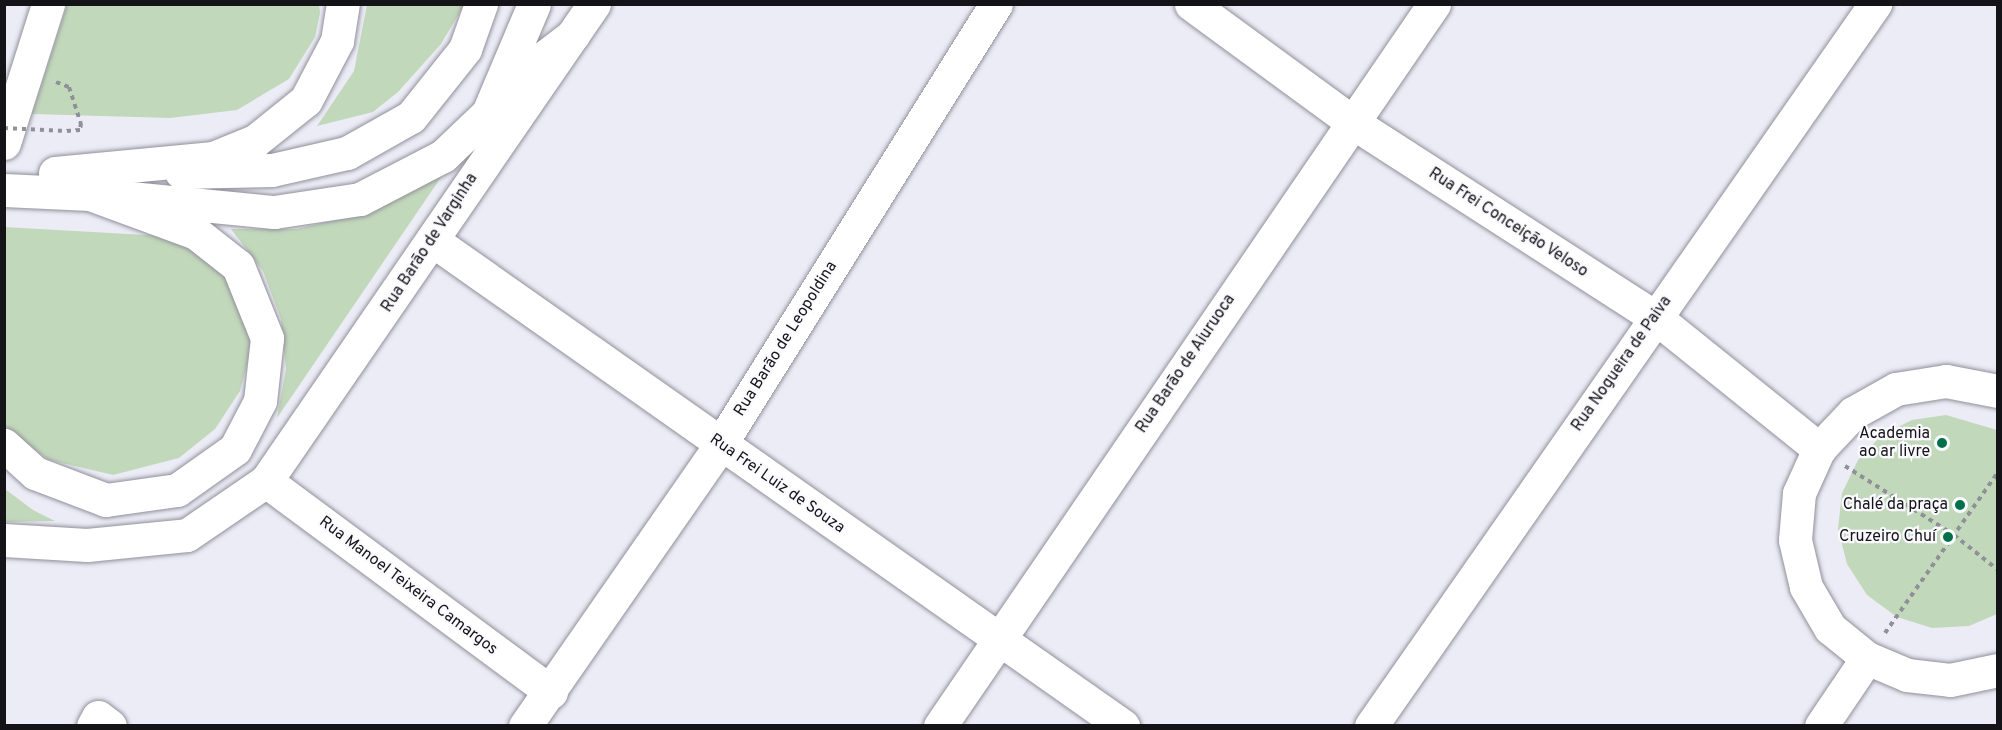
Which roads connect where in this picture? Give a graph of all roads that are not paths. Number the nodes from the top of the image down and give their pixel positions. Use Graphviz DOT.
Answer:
graph roads {
  1 [pos="48,4"];
  2 [pos="343,4"];
  3 [pos="481,4"];
  4 [pos="534,4"];
  5 [pos="594,4"];
  6 [pos="996,4"];
  7 [pos="1191,4"];
  8 [pos="1434,4"];
  9 [pos="1875,4"];
  10 [pos="573,35"];
  11 [pos="500,91"];
  12 [pos="1352,122"];
  13 [pos="4,143"];
  14 [pos="4,170"];
  15 [pos="79,184"];
  16 [pos="4,190"];
  17 [pos="432,240"];
  18 [pos="1655,317"];
  19 [pos="1998,391"];
  20 [pos="4,445"];
  21 [pos="720,445"];
  22 [pos="1819,449"];
  23 [pos="266,481"];
  24 [pos="4,540"];
  25 [pos="998,640"];
  26 [pos="1867,658"];
  27 [pos="1998,670"];
  28 [pos="550,692"];
  29 [pos="525,726"];
  30 [pos="940,726"];
  31 [pos="1123,726"];
  32 [pos="1371,726"];
  33 [pos="1821,726"];
  1 -- 13 [label="main road"];
  2 -- 15 [label="main road"];
  3 -- 15 [label="main road"];
  4 -- 11 [label="main road"];
  5 -- 10 [label="main road, Rua Barão de Varginha"];
  6 -- 21 [label="main road, Rua Barão de Leopoldina"];
  7 -- 12 [label="main road, Rua Frei Conceição Veloso"];
  8 -- 12 [label="main road, Rua Barão de Aiuruoca"];
  9 -- 18 [label="main road, Rua Nogueira de Paiva"];
  10 -- 11 [label="main road"];
  10 -- 17 [label="main road, Rua Barão de Varginha"];
  11 -- 15 [label="main road"];
  12 -- 18 [label="main road, Rua Frei Conceição Veloso"];
  12 -- 25 [label="main road, Rua Barão de Aiuruoca"];
  14 -- 15 [label="main road"];
  15 -- 16 [label="main road"];
  15 -- 20 [label="main road"];
  17 -- 21 [label="main road, Rua Frei Luiz de Souza"];
  17 -- 23 [label="main road, Rua Barão de Varginha"];
  18 -- 22 [label="main road, Rua Frei Conceição Veloso"];
  18 -- 32 [label="main road, Rua Nogueira de Paiva"];
  19 -- 22 [label="main road"];
  21 -- 25 [label="main road, Rua Frei Luiz de Souza"];
  21 -- 28 [label="main road, Rua Barão de Leopoldina"];
  22 -- 26 [label="main road"];
  23 -- 24 [label="main road"];
  23 -- 28 [label="main road, Rua Manoel Teixeira Camargos"];
  25 -- 30 [label="main road, Rua Barão de Aiuruoca"];
  25 -- 31 [label="main road, Rua Frei Luiz de Souza"];
  26 -- 27 [label="main road"];
  26 -- 33 [label="main road"];
  28 -- 29 [label="main road, Rua Barão de Leopoldina"];
}
